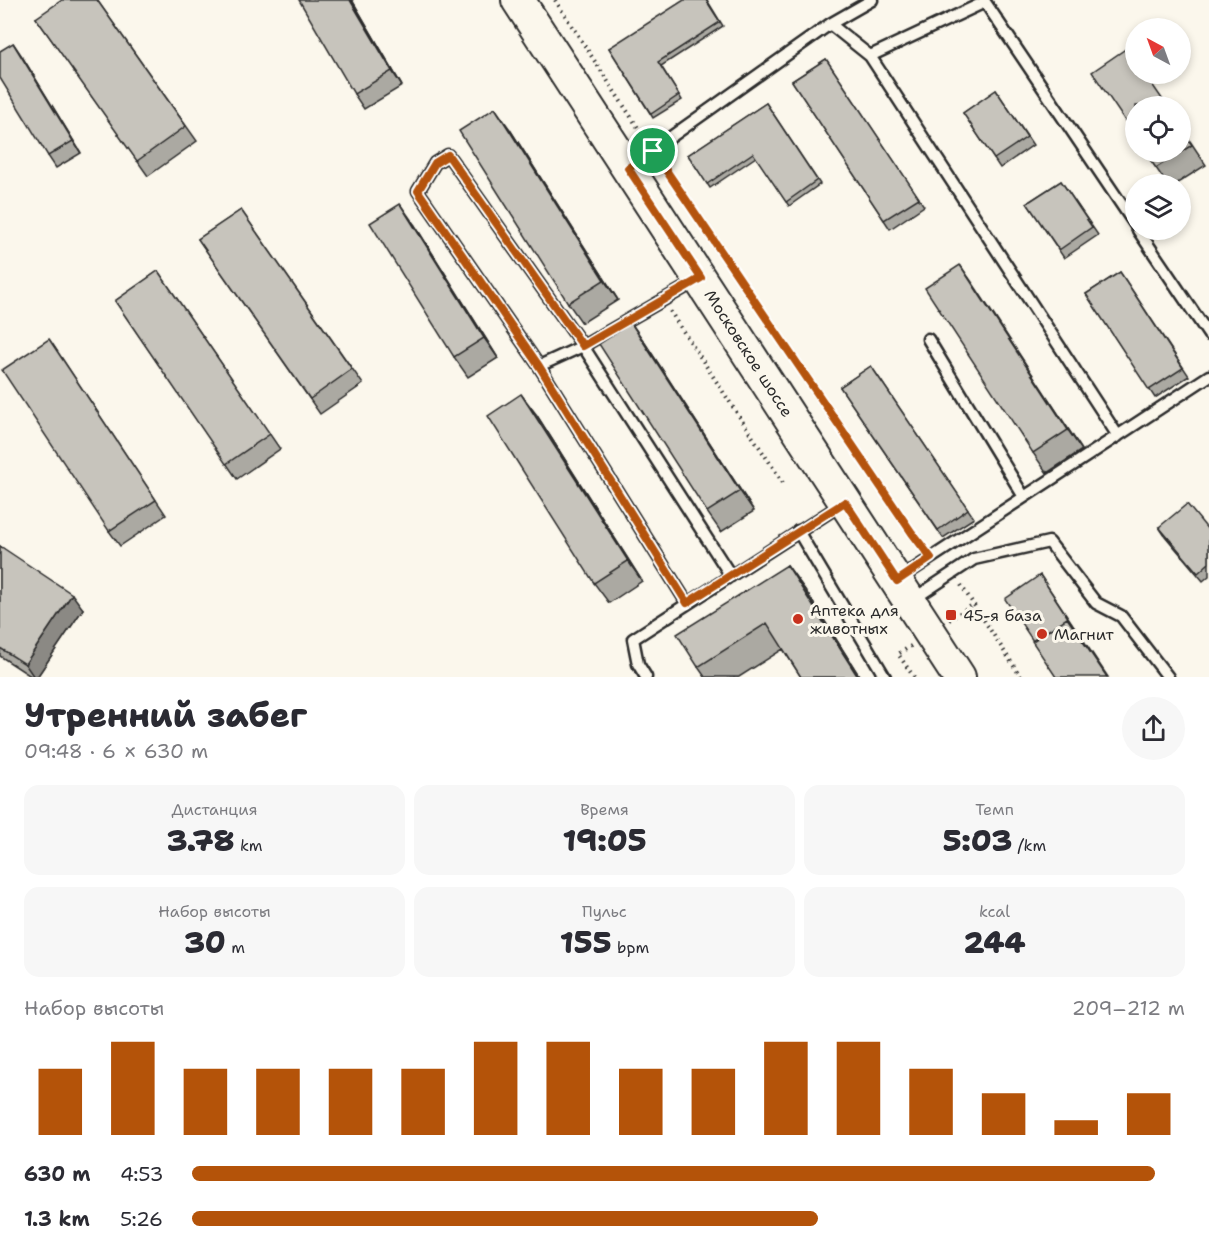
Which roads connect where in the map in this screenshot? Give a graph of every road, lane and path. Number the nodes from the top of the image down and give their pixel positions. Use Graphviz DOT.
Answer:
graph roads {
  1 [pos="518,0"];
  2 [pos="555,0"];
  3 [pos="872,0"];
  4 [pos="830,24"];
  5 [pos="870,56"];
  6 [pos="641,159"];
  7 [pos="1125,210"];
  8 [pos="1145,240"];
  9 [pos="701,278"];
  10 [pos="663,300"];
  11 [pos="1209,335"];
  12 [pos="928,339"];
  13 [pos="583,346"];
  14 [pos="539,366"];
  15 [pos="1209,376"];
  16 [pos="1118,436"];
  17 [pos="783,483"];
  18 [pos="1024,497"];
  19 [pos="845,502"];
  20 [pos="798,531"];
  21 [pos="931,558"];
  22 [pos="954,573"];
  23 [pos="731,576"];
  24 [pos="903,591"];
  25 [pos="687,603"];
  26 [pos="646,677"];
  27 [pos="885,677"];
  28 [pos="959,677"];
  29 [pos="1021,677"];
  30 [pos="1168,677"];
  1 -- 6 [label="main road, Московское шоссе"];
  2 -- 6 [label="path"];
  3 -- 4 [label="lane"];
  4 -- 5 [label="lane"];
  4 -- 6 [label="lane"];
  5 -- 7 [label="lane"];
  5 -- 16 [label="lane"];
  6 -- 9 [label="main road, Московское шоссе"];
  6 -- 21 [label="path"];
  8 -- 11 [label="lane"];
  9 -- 10 [label="lane"];
  9 -- 19 [label="main road, Московское шоссе"];
  10 -- 13 [label="lane"];
  10 -- 17 [label="path"];
  12 -- 18 [label="lane"];
  13 -- 14 [label="lane"];
  13 -- 14 [label="lane"];
  13 -- 23 [label="lane"];
  14 -- 25 [label="lane"];
  15 -- 16 [label="lane"];
  16 -- 18 [label="lane"];
  18 -- 21 [label="lane"];
  19 -- 20 [label="lane"];
  19 -- 24 [label="main road, Московское шоссе"];
  20 -- 23 [label="lane"];
  20 -- 27 [label="lane"];
  21 -- 24 [label="lane"];
  22 -- 24 [label="lane"];
  22 -- 29 [label="path"];
  22 -- 30 [label="lane"];
  23 -- 25 [label="lane"];
  24 -- 28 [label="main road, Московское шоссе"];
  25 -- 26 [label="lane"];
}
